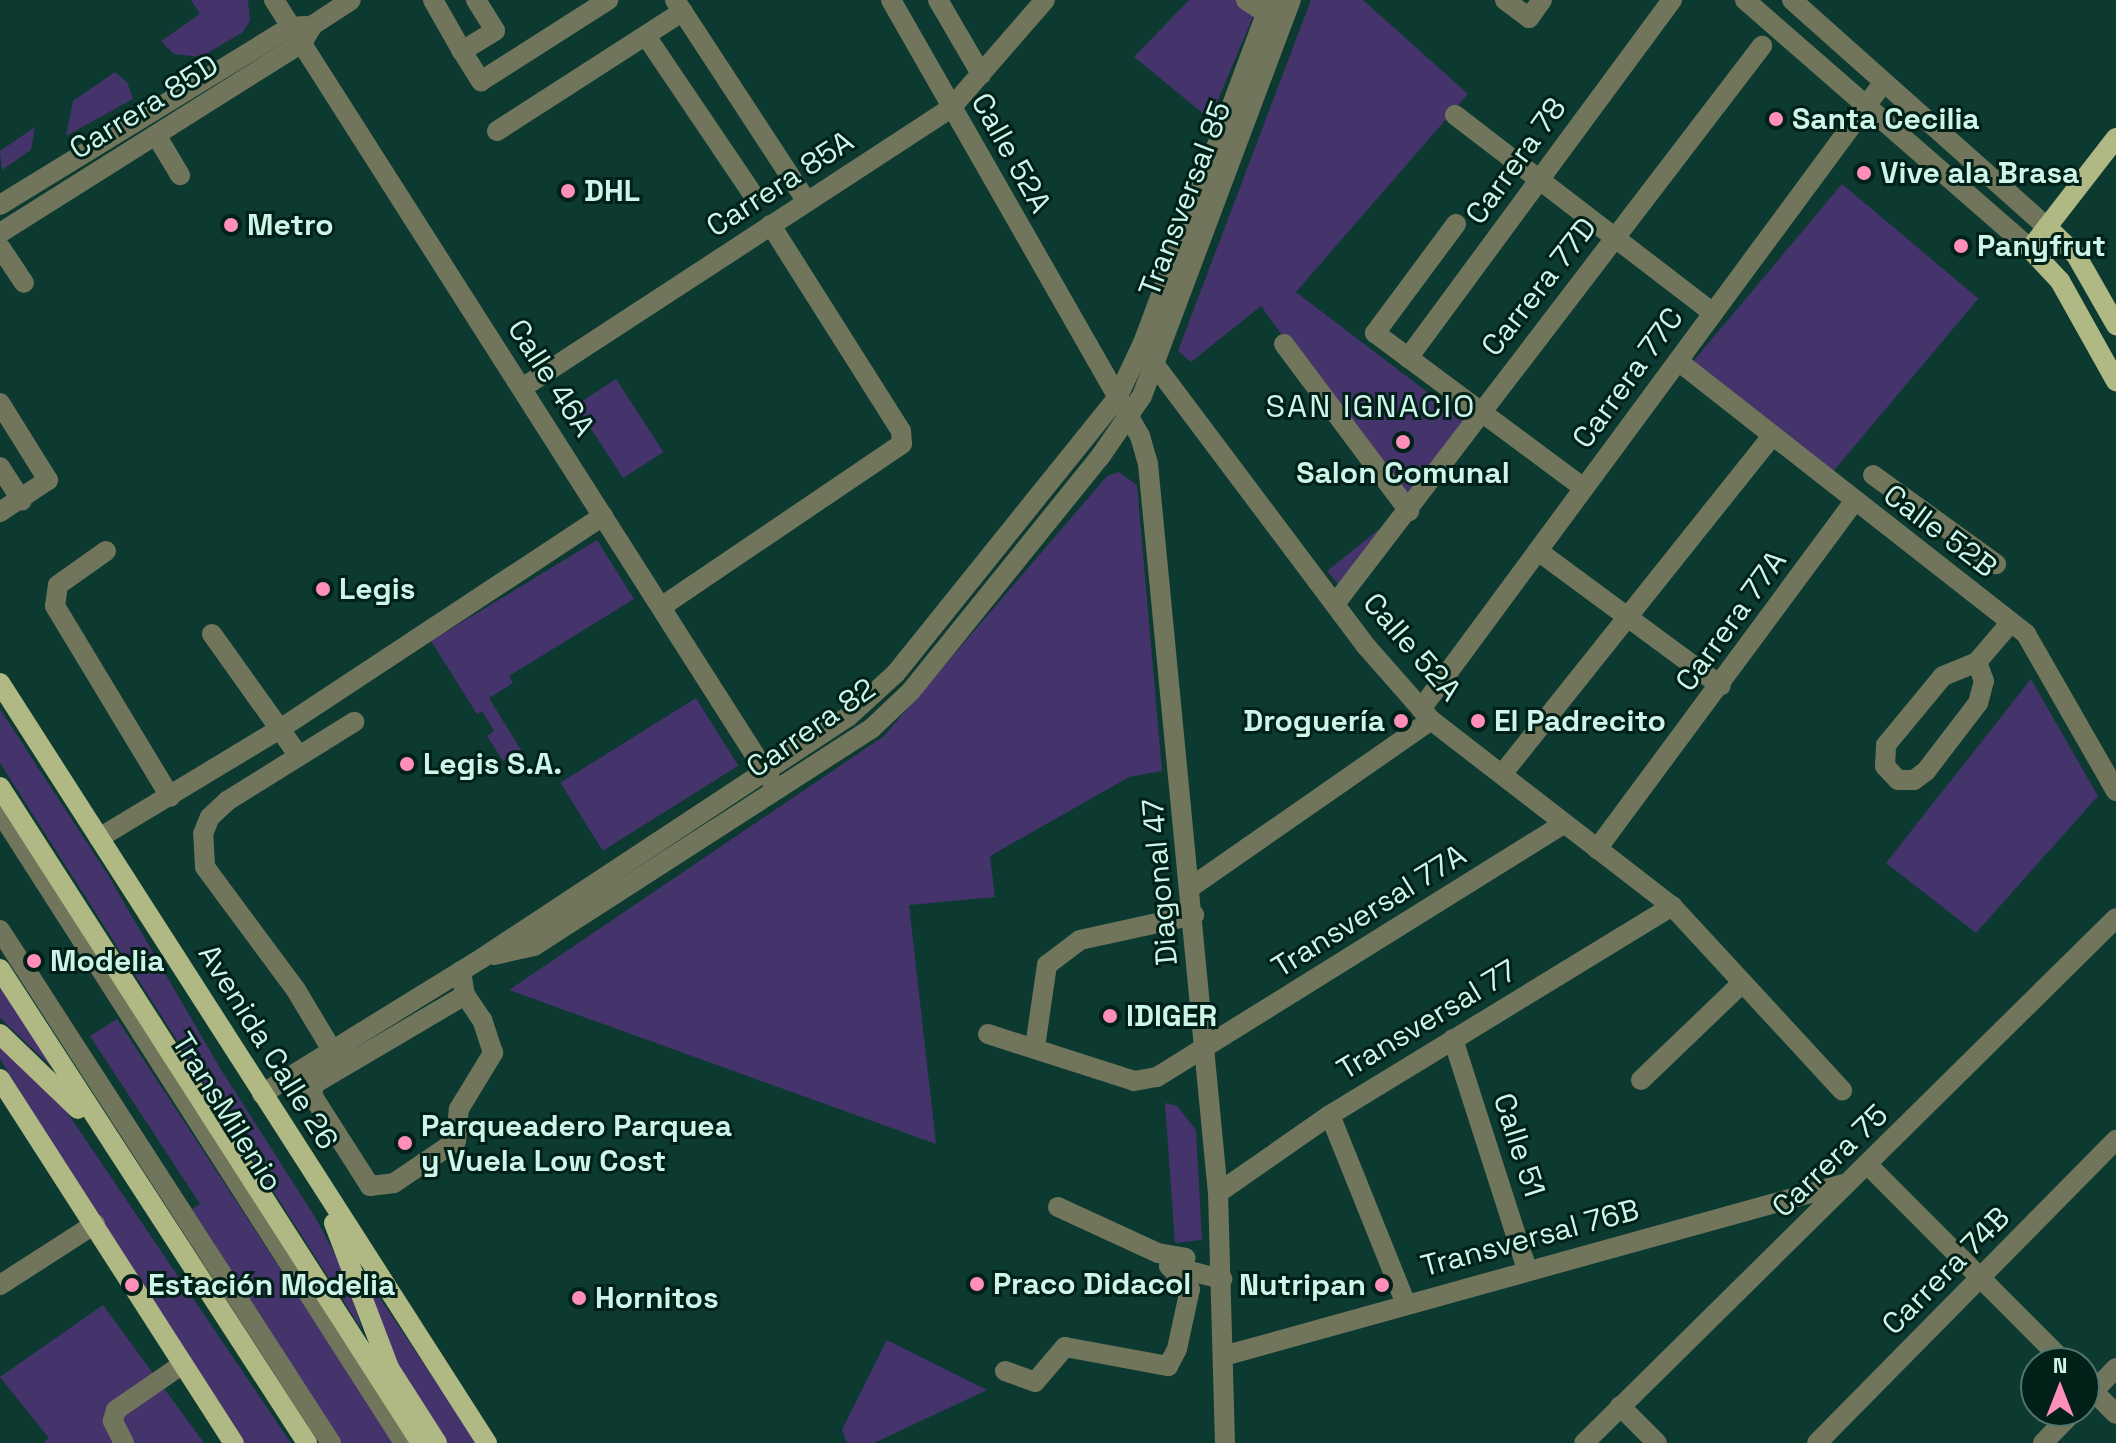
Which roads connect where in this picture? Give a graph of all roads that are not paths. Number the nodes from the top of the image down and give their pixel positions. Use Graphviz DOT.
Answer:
graph roads {
  1 [pos="274,0"];
  2 [pos="351,0"];
  3 [pos="433,0"];
  4 [pos="476,0"];
  5 [pos="608,0"];
  6 [pos="891,0"];
  7 [pos="938,0"];
  8 [pos="1045,0"];
  9 [pos="1246,0"];
  10 [pos="1291,0"];
  11 [pos="1505,0"];
  12 [pos="1542,0"];
  13 [pos="1672,0"];
  14 [pos="1745,0"];
  15 [pos="1792,0"];
  16 [pos="679,6"];
  17 [pos="1269,7"];
  18 [pos="495,31"];
  19 [pos="296,35"];
  20 [pos="646,36"];
  21 [pos="1762,46"];
  22 [pos="462,51"];
  23 [pos="512,61"];
  24 [pos="981,74"];
  25 [pos="1883,83"];
  26 [pos="951,108"];
  27 [pos="1865,108"];
  28 [pos="1455,115"];
  29 [pos="497,131"];
  30 [pos="156,135"];
  31 [pos="2116,138"];
  32 [pos="180,175"];
  33 [pos="1539,179"];
  34 [pos="752,193"];
  35 [pos="807,202"];
  36 [pos="0,204"];
  37 [pos="1456,224"];
  38 [pos="771,225"];
  39 [pos="2047,227"];
  40 [pos="0,233"];
  41 [pos="1615,238"];
  42 [pos="0,247"];
  43 [pos="2030,249"];
  44 [pos="24,283"];
  45 [pos="1713,313"];
  46 [pos="2116,325"];
  47 [pos="1284,344"];
  48 [pos="1408,358"];
  49 [pos="1678,361"];
  50 [pos="1155,365"];
  51 [pos="2116,381"];
  52 [pos="522,388"];
  53 [pos="1117,398"];
  54 [pos="0,403"];
  55 [pos="1481,412"];
  56 [pos="1129,416"];
  57 [pos="1771,437"];
  58 [pos="0,467"];
  59 [pos="1873,475"];
  60 [pos="1584,488"];
  61 [pos="22,501"];
  62 [pos="1853,503"];
  63 [pos="1409,511"];
  64 [pos="0,512"];
  65 [pos="603,516"];
  66 [pos="1951,532"];
  67 [pos="106,551"];
  68 [pos="1538,551"];
  69 [pos="1930,561"];
  70 [pos="1996,564"];
  71 [pos="1335,604"];
  72 [pos="661,607"];
  73 [pos="1628,617"];
  74 [pos="2011,622"];
  75 [pos="212,634"];
  76 [pos="1977,662"];
  77 [pos="0,683"];
  78 [pos="1721,686"];
  79 [pos="1426,715"];
  80 [pos="354,722"];
  81 [pos="280,729"];
  82 [pos="299,756"];
  83 [pos="764,770"];
  84 [pos="1503,773"];
  85 [pos="0,787"];
  86 [pos="776,789"];
  87 [pos="2116,791"];
  88 [pos="170,797"];
  89 [pos="0,812"];
  90 [pos="1564,824"];
  91 [pos="99,838"];
  92 [pos="1597,849"];
  93 [pos="1191,887"];
  94 [pos="1672,906"];
  95 [pos="1194,915"];
  96 [pos="2116,918"];
  97 [pos="0,930"];
  98 [pos="482,958"];
  99 [pos="0,969"];
  100 [pos="461,971"];
  101 [pos="1741,984"];
  102 [pos="465,995"];
  103 [pos="0,1034"];
  104 [pos="988,1034"];
  105 [pos="1453,1039"];
  106 [pos="1035,1047"];
  107 [pos="1205,1049"];
  108 [pos="332,1050"];
  109 [pos="0,1079"];
  110 [pos="1641,1080"];
  111 [pos="1842,1090"];
  112 [pos="262,1094"];
  113 [pos="1330,1115"];
  114 [pos="2116,1140"];
  115 [pos="121,1161"];
  116 [pos="1869,1166"];
  117 [pos="317,1180"];
  118 [pos="1851,1182"];
  119 [pos="1218,1193"];
  120 [pos="1058,1207"];
  121 [pos="95,1224"];
  122 [pos="1527,1269"];
  123 [pos="1222,1271"];
  124 [pos="1982,1280"];
  125 [pos="0,1285"];
  126 [pos="1406,1304"];
  127 [pos="2049,1347"];
  128 [pos="1227,1355"];
  129 [pos="183,1364"];
  130 [pos="2116,1368"];
  131 [pos="1005,1371"];
  132 [pos="2100,1381"];
  133 [pos="2100,1401"];
  134 [pos="1620,1406"];
  135 [pos="2116,1414"];
  136 [pos="2058,1427"];
  137 [pos="124,1443"];
  138 [pos="234,1443"];
  139 [pos="307,1443"];
  140 [pos="331,1443"];
  141 [pos="404,1443"];
  142 [pos="421,1443"];
  143 [pos="437,1443"];
  144 [pos="487,1443"];
  145 [pos="1225,1443"];
  146 [pos="1584,1443"];
  147 [pos="1657,1443"];
  148 [pos="1817,1443"];
  149 [pos="2043,1443"];
  1 -- 19 [label="street, Calle 46A"];
  2 -- 19 [label="street, Carrera 85D"];
  3 -- 22 [label="street"];
  4 -- 18 [label="street"];
  5 -- 23 [label="street"];
  6 -- 26 [label="street, Calle 52A"];
  7 -- 24 [label="street"];
  8 -- 24 [label="street, Carrera 85A"];
  9 -- 17 [label="street"];
  10 -- 50 [label="street, Transversal 85"];
  11 -- 12 [label="street"];
  13 -- 33 [label="street, Carrera 78"];
  14 -- 27 [label="street"];
  15 -- 25 [label="street"];
  16 -- 20 [label="street"];
  16 -- 35 [label="street"];
  17 -- 53 [label="street, Transversal 85"];
  18 -- 22 [label="street"];
  18 -- 23 [label="street"];
  19 -- 30 [label="street, Carrera 85D"];
  19 -- 36 [label="street, Carrera 85D"];
  19 -- 52 [label="street, Calle 46A"];
  20 -- 29 [label="street"];
  20 -- 34 [label="street"];
  21 -- 41 [label="street, Carrera 77D"];
  22 -- 23 [label="street"];
  24 -- 26 [label="street, Carrera 85A"];
  25 -- 27 [label="street, Carrera 77C"];
  25 -- 39 [label="street"];
  26 -- 35 [label="street, Carrera 85A"];
  26 -- 53 [label="street, Calle 52A"];
  27 -- 43 [label="street"];
  27 -- 45 [label="street, Carrera 77C"];
  28 -- 33 [label="street"];
  30 -- 32 [label="street"];
  30 -- 40 [label="street, Carrera 85D"];
  31 -- 39 [label="main road"];
  33 -- 41 [label="street"];
  33 -- 48 [label="street, Carrera 78"];
  35 -- 38 [label="street, Carrera 85A"];
  37 -- 48 [label="street"];
  38 -- 52 [label="street, Carrera 85A"];
  38 -- 72 [label="street"];
  39 -- 43 [label="main road"];
  39 -- 46 [label="main road"];
  41 -- 45 [label="street"];
  41 -- 55 [label="street, Carrera 77D"];
  42 -- 44 [label="street"];
  43 -- 51 [label="main road"];
  45 -- 49 [label="street, Carrera 77C"];
  47 -- 63 [label="street"];
  48 -- 55 [label="street"];
  49 -- 57 [label="street, Calle 52B"];
  49 -- 60 [label="street, Carrera 77C"];
  50 -- 56 [label="street, Transversal 85"];
  50 -- 71 [label="street, Calle 52A"];
  52 -- 65 [label="street, Calle 46A"];
  53 -- 56 [label="street, Calle 52A"];
  53 -- 83 [label="street, Carrera 82"];
  54 -- 61 [label="street"];
  55 -- 60 [label="street"];
  55 -- 63 [label="street, Carrera 77D"];
  56 -- 86 [label="street, Carrera 82"];
  56 -- 93 [label="street, Diagonal 47"];
  57 -- 62 [label="street, Calle 52B"];
  57 -- 73 [label="street"];
  58 -- 61 [label="street"];
  59 -- 66 [label="street"];
  60 -- 68 [label="street, Carrera 77C"];
  61 -- 64 [label="street"];
  62 -- 69 [label="street, Calle 52B"];
  62 -- 78 [label="street, Carrera 77A"];
  63 -- 71 [label="street, Carrera 77D"];
  65 -- 72 [label="street, Calle 46A"];
  65 -- 81 [label="street"];
  66 -- 69 [label="street"];
  66 -- 70 [label="street"];
  67 -- 88 [label="street"];
  68 -- 73 [label="street"];
  68 -- 79 [label="street, Carrera 77C"];
  69 -- 74 [label="street, Calle 52B"];
  71 -- 79 [label="street, Calle 52A"];
  72 -- 83 [label="street, Calle 46A"];
  73 -- 78 [label="street"];
  73 -- 84 [label="street"];
  74 -- 76 [label="street"];
  74 -- 87 [label="street, Calle 52B"];
  75 -- 81 [label="street"];
  76 -- 76 [label="street"];
  77 -- 91 [label="main road, Avenida Calle 26"];
  78 -- 92 [label="street, Carrera 77A"];
  79 -- 84 [label="street, Calle 52A"];
  79 -- 93 [label="street, Carrera 77C"];
  80 -- 82 [label="street"];
  81 -- 82 [label="street"];
  81 -- 88 [label="street"];
  82 -- 108 [label="street"];
  83 -- 86 [label="street, Calle 46A"];
  83 -- 98 [label="street, Carrera 82"];
  84 -- 90 [label="street, Calle 52A"];
  85 -- 142 [label="main road"];
  86 -- 98 [label="street, Carrera 82"];
  88 -- 91 [label="street"];
  89 -- 141 [label="street, TransMilenio"];
  90 -- 92 [label="street, Calle 52A"];
  90 -- 107 [label="street, Transversal 77A"];
  91 -- 112 [label="main road, Avenida Calle 26"];
  92 -- 94 [label="street, Calle 52A"];
  93 -- 95 [label="street, Diagonal 47"];
  94 -- 101 [label="street, Calle 52A"];
  94 -- 105 [label="street, Transversal 77"];
  95 -- 106 [label="street"];
  95 -- 107 [label="street, Diagonal 47"];
  96 -- 116 [label="street, Carrera 75"];
  97 -- 140 [label="street"];
  98 -- 100 [label="street, Carrera 82"];
  99 -- 115 [label="main road"];
  100 -- 102 [label="street"];
  100 -- 108 [label="street, Carrera 82"];
  101 -- 110 [label="street"];
  101 -- 111 [label="street, Calle 52A"];
  102 -- 102 [label="street"];
  103 -- 115 [label="main road"];
  104 -- 106 [label="street, Transversal 77A"];
  105 -- 113 [label="street, Transversal 77"];
  105 -- 122 [label="street, Calle 51"];
  106 -- 107 [label="street, Transversal 77A"];
  107 -- 119 [label="street, Diagonal 47"];
  108 -- 112 [label="street, Carrera 82"];
  109 -- 121 [label="main road"];
  112 -- 117 [label="main road, Avenida Calle 26"];
  113 -- 119 [label="street, Transversal 77"];
  113 -- 126 [label="street"];
  114 -- 124 [label="street, Carrera 74B"];
  115 -- 139 [label="main road"];
  116 -- 118 [label="street, Carrera 75"];
  116 -- 124 [label="street"];
  117 -- 143 [label="main road"];
  117 -- 144 [label="main road, Avenida Calle 26"];
  118 -- 122 [label="street, Transversal 76B"];
  118 -- 134 [label="street, Carrera 75"];
  119 -- 123 [label="street, Diagonal 47"];
  120 -- 123 [label="street"];
  121 -- 125 [label="street"];
  121 -- 129 [label="main road"];
  122 -- 126 [label="street, Transversal 76B"];
  123 -- 128 [label="street, Diagonal 47"];
  123 -- 131 [label="street"];
  124 -- 127 [label="street"];
  124 -- 148 [label="street, Carrera 74B"];
  126 -- 128 [label="street, Transversal 76B"];
  128 -- 145 [label="street, Diagonal 47"];
  129 -- 137 [label="street"];
  129 -- 138 [label="main road"];
  130 -- 132 [label="street"];
  133 -- 135 [label="street"];
  134 -- 146 [label="street, Carrera 75"];
  134 -- 147 [label="street"];
  136 -- 149 [label="street"];
}
